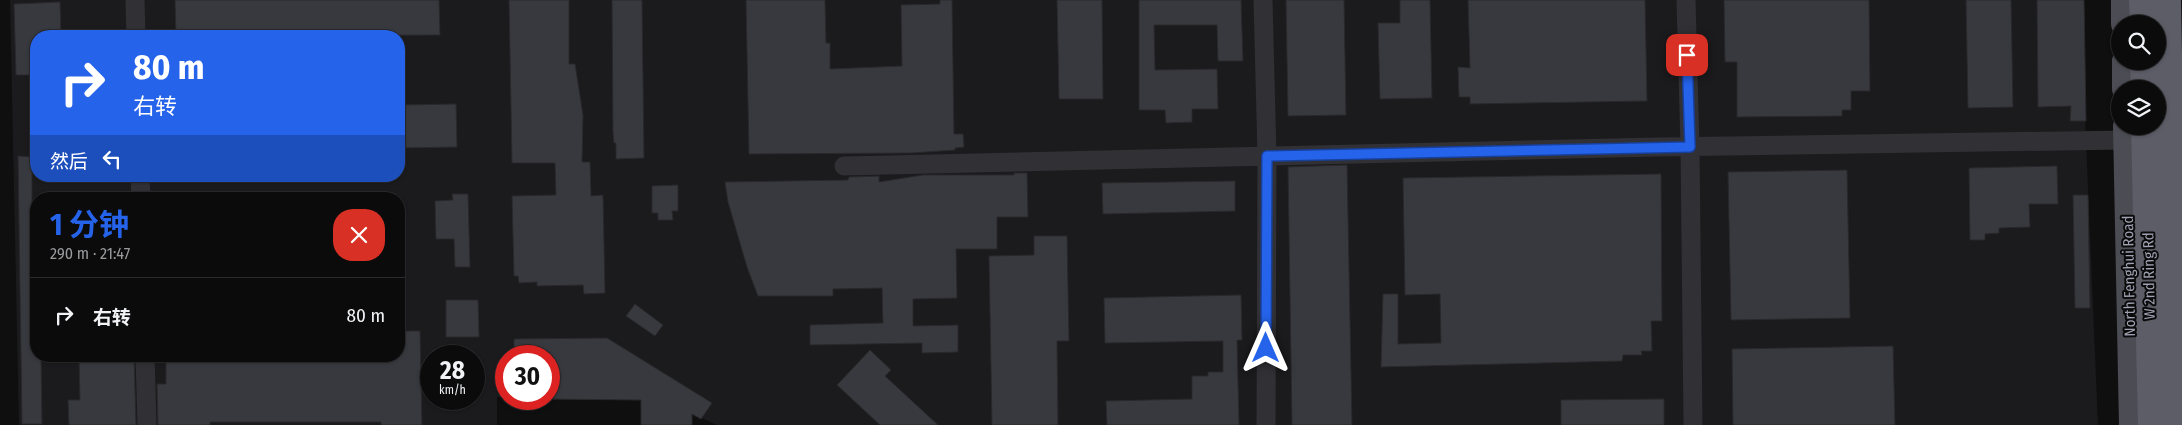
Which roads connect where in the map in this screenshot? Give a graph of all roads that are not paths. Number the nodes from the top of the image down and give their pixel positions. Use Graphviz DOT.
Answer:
graph roads {
  1 [pos="136,0"];
  2 [pos="1263,0"];
  3 [pos="1686,0"];
  4 [pos="2123,0"];
  5 [pos="2143,0"];
  6 [pos="2167,0"];
  7 [pos="2123,15"];
  8 [pos="2144,15"];
  9 [pos="136,30"];
  10 [pos="2111,132"];
  11 [pos="2132,135"];
  12 [pos="2132,135"];
  13 [pos="1690,147"];
  14 [pos="1267,156"];
  15 [pos="844,166"];
  16 [pos="146,362"];
  17 [pos="147,425"];
  18 [pos="1266,425"];
  19 [pos="1693,425"];
  20 [pos="2131,425"];
  21 [pos="2152,425"];
  22 [pos="2175,425"];
  1 -- 9 [label="street"];
  2 -- 14 [label="street"];
  3 -- 13 [label="street"];
  4 -- 7 [label="main road"];
  5 -- 8 [label="highway"];
  6 -- 22 [label="highway, W 2nd Ring Rd"];
  10 -- 13 [label="street"];
  11 -- 20 [label="main road, North Fenghui Road"];
  12 -- 21 [label="highway, W 2nd Ring Rd"];
  13 -- 14 [label="street"];
  13 -- 19 [label="street"];
  14 -- 15 [label="street"];
  14 -- 18 [label="street"];
  16 -- 17 [label="street"];
}
